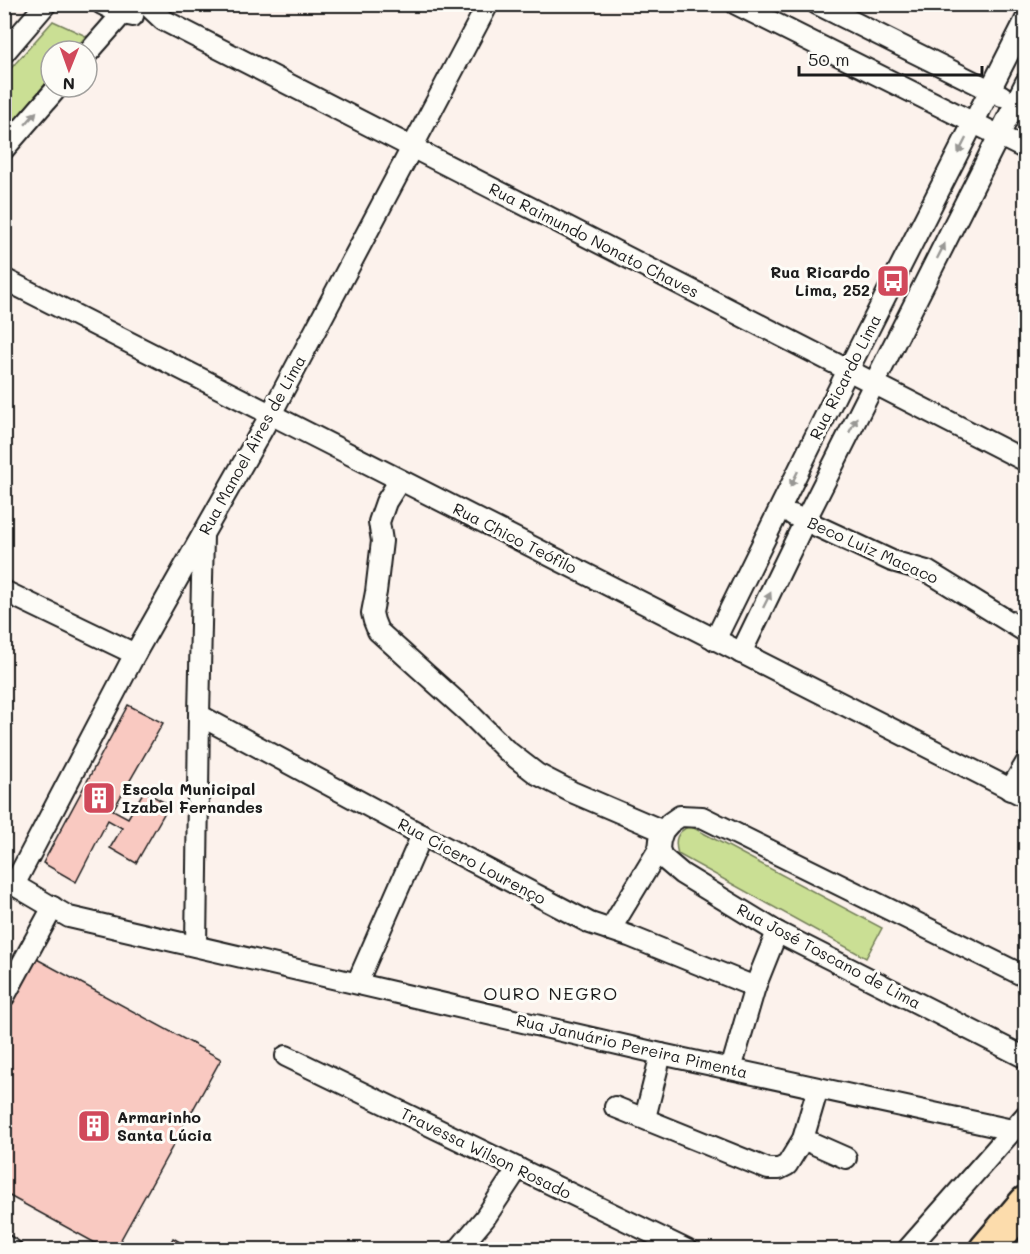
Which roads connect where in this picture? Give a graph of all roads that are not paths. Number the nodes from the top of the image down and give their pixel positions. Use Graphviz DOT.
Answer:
graph roads {
  1 [pos="46,4"];
  2 [pos="102,4"];
  3 [pos="146,4"];
  4 [pos="488,4"];
  5 [pos="736,4"];
  6 [pos="817,4"];
  7 [pos="126,9"];
  8 [pos="1026,19"];
  9 [pos="163,20"];
  10 [pos="99,40"];
  11 [pos="4,53"];
  12 [pos="1026,82"];
  13 [pos="990,90"];
  14 [pos="48,99"];
  15 [pos="1020,105"];
  16 [pos="973,123"];
  17 [pos="999,136"];
  18 [pos="412,147"];
  19 [pos="4,149"];
  20 [pos="1026,149"];
  21 [pos="4,279"];
  22 [pos="848,370"];
  23 [pos="874,384"];
  24 [pos="271,414"];
  25 [pos="1026,461"];
  26 [pos="400,480"];
  27 [pos="780,508"];
  28 [pos="805,521"];
  29 [pos="203,533"];
  30 [pos="4,591"];
  31 [pos="1026,632"];
  32 [pos="715,640"];
  33 [pos="741,653"];
  34 [pos="135,654"];
  35 [pos="199,715"];
  36 [pos="1026,763"];
  37 [pos="1018,793"];
  38 [pos="422,836"];
  39 [pos="661,840"];
  40 [pos="8,884"];
  41 [pos="52,907"];
  42 [pos="610,930"];
  43 [pos="777,932"];
  44 [pos="196,946"];
  45 [pos="1026,977"];
  46 [pos="357,983"];
  47 [pos="755,987"];
  48 [pos="4,997"];
  49 [pos="661,1054"];
  50 [pos="286,1056"];
  51 [pos="1026,1058"];
  52 [pos="731,1069"];
  53 [pos="818,1088"];
  54 [pos="615,1107"];
  55 [pos="645,1118"];
  56 [pos="1019,1122"];
  57 [pos="803,1139"];
  58 [pos="846,1158"];
  59 [pos="518,1168"];
  60 [pos="1026,1203"];
  61 [pos="4,1245"];
  62 [pos="12,1250"];
  63 [pos="458,1250"];
  64 [pos="687,1250"];
  65 [pos="907,1250"];
  66 [pos="987,1250"];
  1 -- 11 [label="street"];
  2 -- 7 [label="street, Rua Raimundo Nonato Chaves"];
  3 -- 9 [label="street, Rua Raimundo Nonato Chaves"];
  4 -- 18 [label="street, Rua Manoel Aires de Lima"];
  5 -- 16 [label="street"];
  6 -- 13 [label="street"];
  7 -- 9 [label="street, Rua Raimundo Nonato Chaves"];
  7 -- 10 [label="street"];
  8 -- 13 [label="street, Rua Ricardo Lima"];
  9 -- 18 [label="street, Rua Raimundo Nonato Chaves"];
  12 -- 15 [label="street, Rua Ricardo Lima"];
  13 -- 15 [label="street"];
  13 -- 16 [label="street, Rua Ricardo Lima"];
  19 -- 14 [label="street, one-way"];
  15 -- 17 [label="street, Rua Ricardo Lima"];
  16 -- 17 [label="street"];
  16 -- 22 [label="street, Rua Ricardo Lima, one-way"];
  17 -- 20 [label="street"];
  23 -- 17 [label="street, Rua Ricardo Lima, one-way"];
  18 -- 22 [label="street, Rua Raimundo Nonato Chaves"];
  18 -- 24 [label="street, Rua Manoel Aires de Lima"];
  21 -- 24 [label="street, Rua Chico Teófilo"];
  22 -- 23 [label="street, Rua Raimundo Nonato Chaves"];
  22 -- 27 [label="street, Rua Ricardo Lima, one-way"];
  23 -- 25 [label="street, Rua Raimundo Nonato Chaves"];
  28 -- 23 [label="street, Rua Ricardo Lima, one-way"];
  24 -- 26 [label="street, Rua Chico Teófilo"];
  24 -- 29 [label="street, Rua Manoel Aires de Lima"];
  26 -- 32 [label="street, Rua Chico Teófilo"];
  26 -- 39 [label="street, Rua José Toscano de Lima"];
  27 -- 28 [label="street, Beco Luiz Macaco"];
  27 -- 32 [label="street, Rua Ricardo Lima"];
  28 -- 31 [label="street, Beco Luiz Macaco"];
  33 -- 28 [label="street, Rua Ricardo Lima, one-way"];
  29 -- 34 [label="street, Rua Manoel Aires de Lima"];
  29 -- 35 [label="street"];
  30 -- 34 [label="street"];
  32 -- 33 [label="street, Rua Chico Teófilo"];
  33 -- 37 [label="street, Rua Chico Teófilo"];
  34 -- 40 [label="street, Rua Manoel Aires de Lima"];
  35 -- 38 [label="street, Rua Cícero Lourenço"];
  35 -- 44 [label="street"];
  36 -- 37 [label="street"];
  38 -- 42 [label="street, Rua Cícero Lourenço"];
  38 -- 46 [label="street"];
  39 -- 42 [label="street"];
  39 -- 43 [label="street, Rua José Toscano de Lima"];
  39 -- 45 [label="street"];
  40 -- 41 [label="street, Rua Januário Pereira Pimenta"];
  41 -- 44 [label="street, Rua Januário Pereira Pimenta"];
  41 -- 48 [label="street"];
  42 -- 47 [label="street, Rua Cícero Lourenço"];
  43 -- 47 [label="street"];
  43 -- 51 [label="street, Rua José Toscano de Lima"];
  44 -- 46 [label="street, Rua Januário Pereira Pimenta"];
  46 -- 49 [label="street, Rua Januário Pereira Pimenta"];
  47 -- 52 [label="street"];
  49 -- 52 [label="street, Rua Januário Pereira Pimenta"];
  49 -- 55 [label="street"];
  50 -- 59 [label="street, Travessa Wilson Rosado"];
  52 -- 53 [label="street, Rua Januário Pereira Pimenta"];
  53 -- 56 [label="street, Rua Januário Pereira Pimenta"];
  53 -- 57 [label="street"];
  54 -- 55 [label="street"];
  55 -- 57 [label="street"];
  56 -- 65 [label="street"];
  57 -- 58 [label="street"];
  59 -- 63 [label="street"];
  59 -- 64 [label="street, Travessa Wilson Rosado"];
  60 -- 66 [label="highway"];
  61 -- 62 [label="street"];
}
